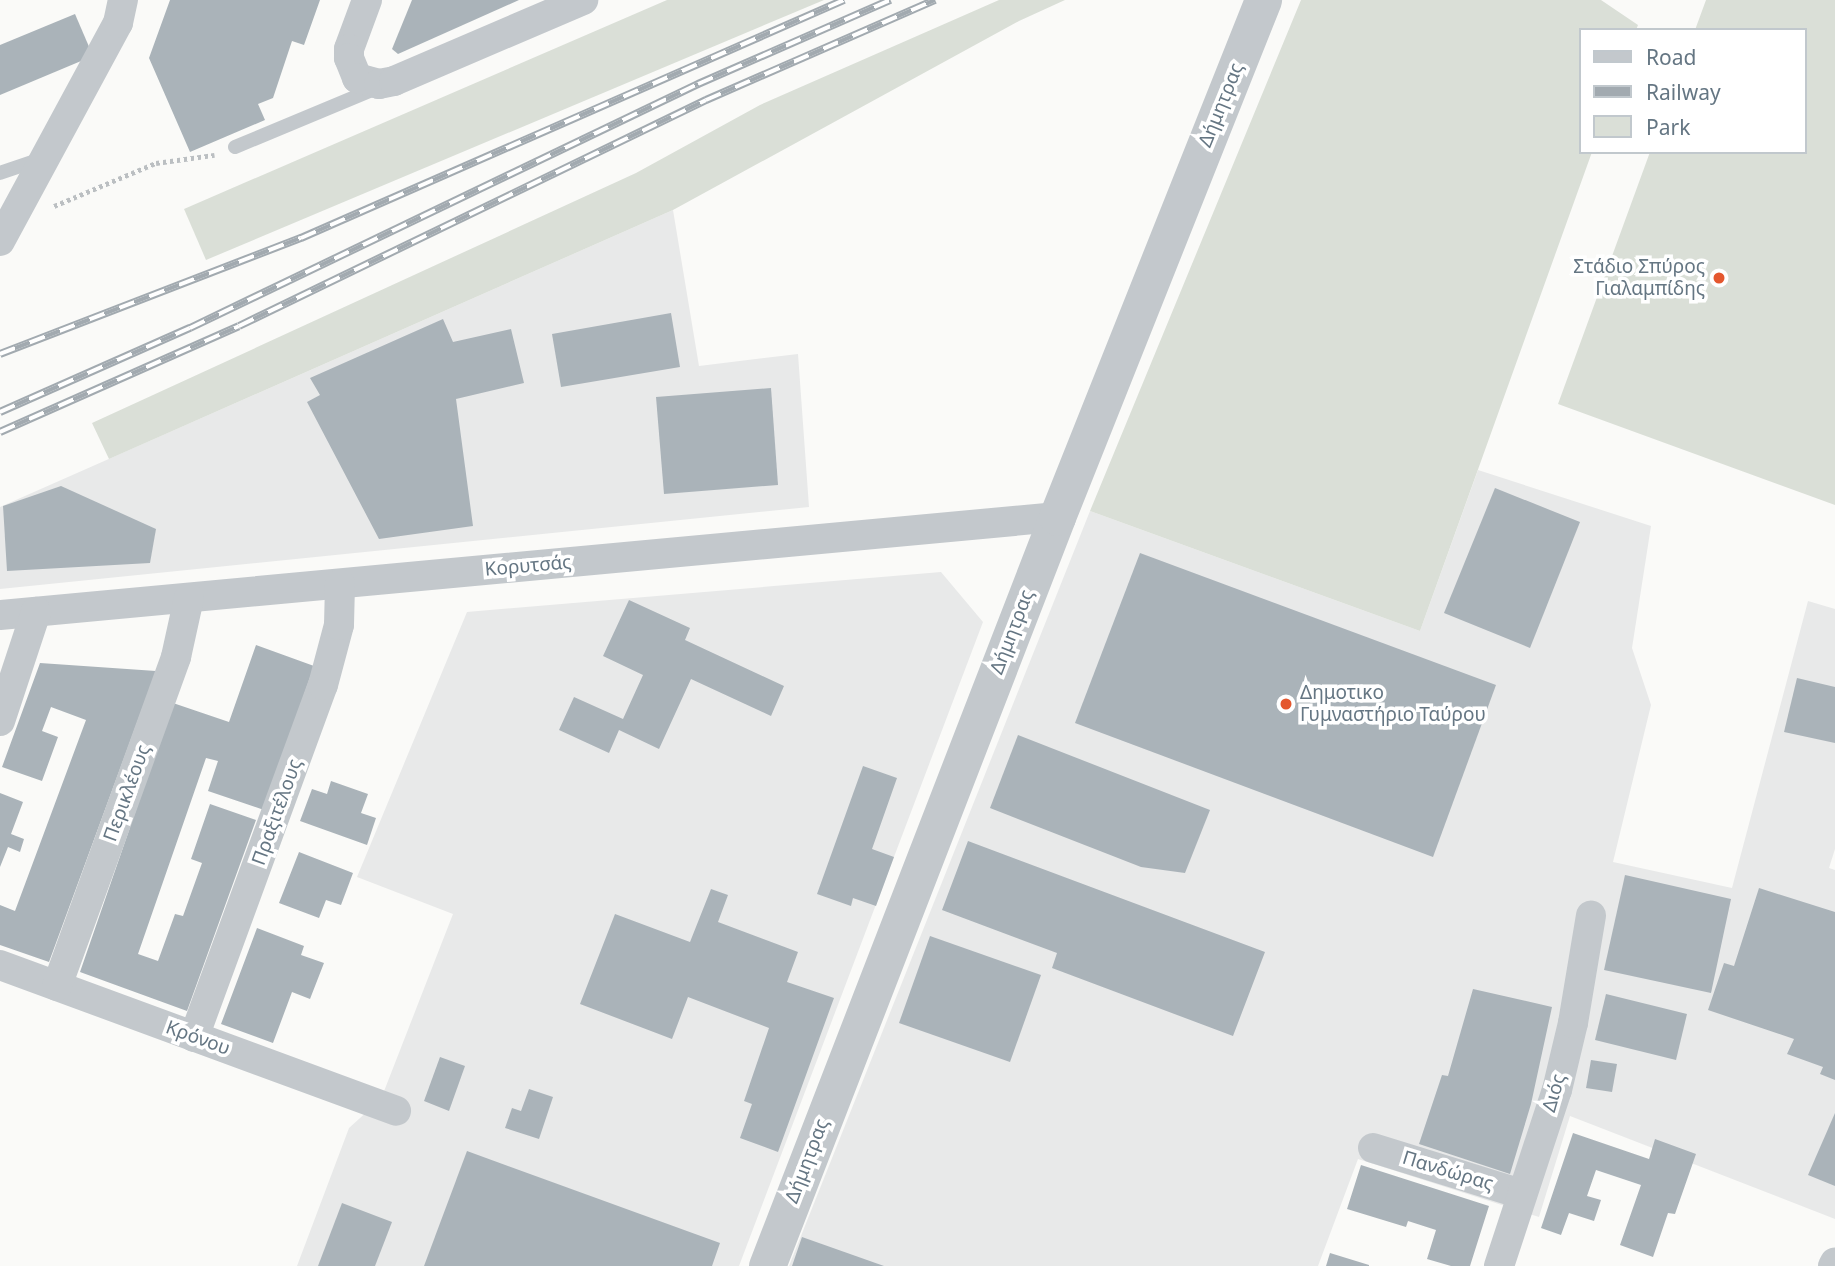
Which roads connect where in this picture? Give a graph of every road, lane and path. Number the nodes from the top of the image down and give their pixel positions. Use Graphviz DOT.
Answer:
graph roads {
  1 [pos="123,0"];
  2 [pos="368,0"];
  3 [pos="583,0"];
  4 [pos="1263,0"];
  5 [pos="394,81"];
  6 [pos="235,147"];
  7 [pos="46,157"];
  8 [pos="0,173"];
  9 [pos="5,233"];
  10 [pos="1057,517"];
  11 [pos="341,584"];
  12 [pos="189,598"];
  13 [pos="36,612"];
  14 [pos="0,615"];
  15 [pos="0,721"];
  16 [pos="1591,916"];
  17 [pos="0,965"];
  18 [pos="57,986"];
  19 [pos="194,1037"];
  20 [pos="396,1111"];
  21 [pos="1373,1148"];
  22 [pos="1522,1194"];
  23 [pos="766,1266"];
  24 [pos="1499,1266"];
  1 -- 7 [label="street"];
  2 -- 5 [label="street"];
  3 -- 5 [label="street"];
  4 -- 10 [label="street, Δήμητρας"];
  5 -- 6 [label="lane"];
  6 -- 9 [label="path"];
  7 -- 8 [label="lane"];
  7 -- 9 [label="street"];
  10 -- 11 [label="street, Κορυτσάς"];
  10 -- 23 [label="street, Δήμητρας"];
  11 -- 12 [label="street, Κορυτσάς"];
  11 -- 19 [label="street, Πραξιτέλους"];
  12 -- 13 [label="street, Κορυτσάς"];
  12 -- 18 [label="street, Περικλέους"];
  13 -- 14 [label="street, Κορυτσάς"];
  13 -- 15 [label="street"];
  16 -- 22 [label="street, Διός"];
  17 -- 18 [label="street, Κρόνου"];
  18 -- 19 [label="street, Κρόνου"];
  19 -- 20 [label="street, Κρόνου"];
  21 -- 22 [label="street, Πανδώρας"];
  22 -- 24 [label="street, Διός"];
}
